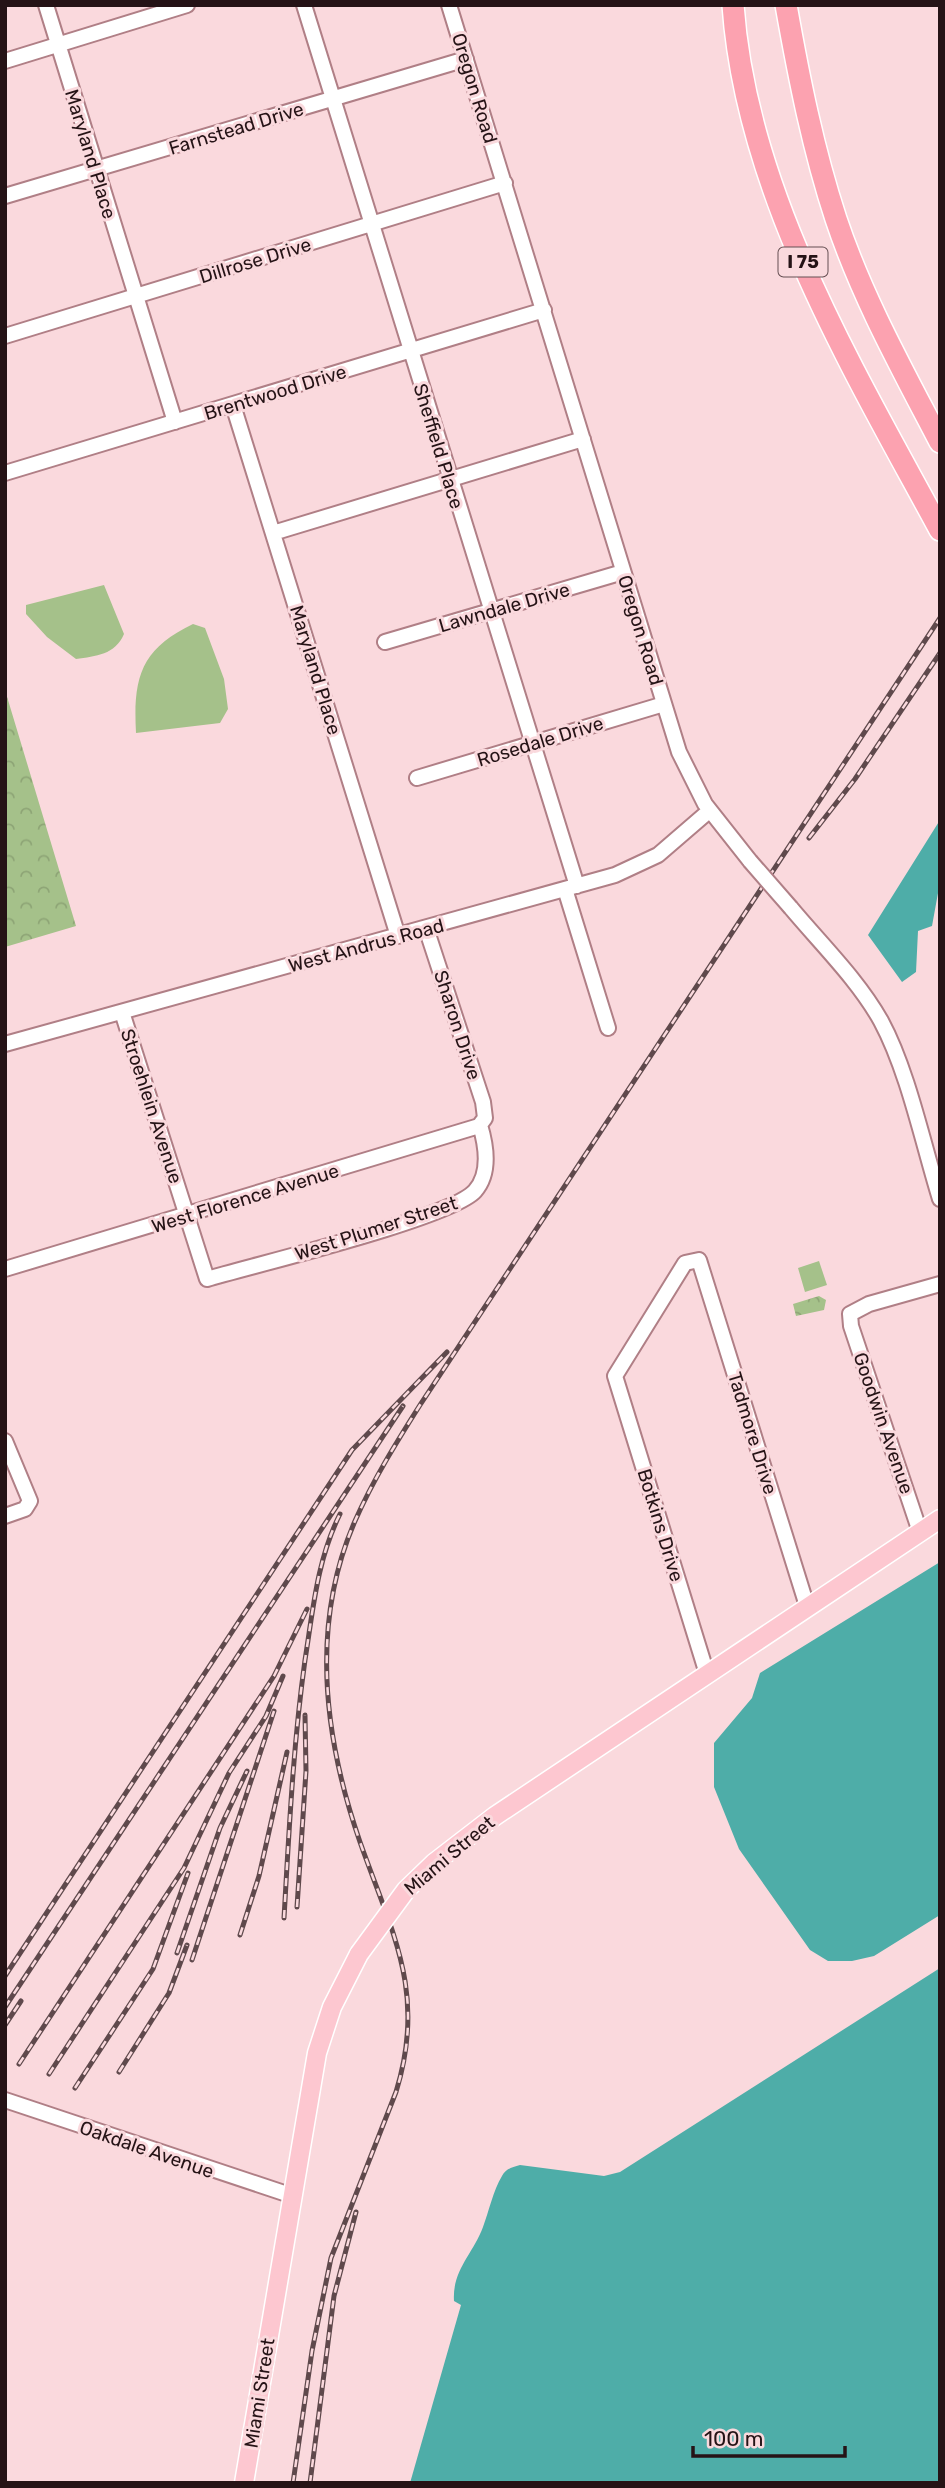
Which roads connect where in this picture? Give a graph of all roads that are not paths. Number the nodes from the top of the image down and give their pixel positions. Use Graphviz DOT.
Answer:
graph roads {
  1 [pos="46,5"];
  2 [pos="187,5"];
  3 [pos="304,5"];
  4 [pos="449,5"];
  5 [pos="786,5"];
  6 [pos="732,11"];
  7 [pos="58,45"];
  8 [pos="466,59"];
  9 [pos="5,61"];
  10 [pos="333,99"];
  11 [pos="96,169"];
  12 [pos="505,183"];
  13 [pos="5,196"];
  14 [pos="372,225"];
  15 [pos="135,296"];
  16 [pos="544,310"];
  17 [pos="5,336"];
  18 [pos="410,351"];
  19 [pos="233,405"];
  20 [pos="176,422"];
  21 [pos="583,439"];
  22 [pos="940,442"];
  23 [pos="5,473"];
  24 [pos="450,479"];
  25 [pos="940,530"];
  26 [pos="273,533"];
  27 [pos="623,572"];
  28 [pos="490,612"];
  29 [pos="385,642"];
  30 [pos="664,704"];
  31 [pos="532,743"];
  32 [pos="416,778"];
  33 [pos="709,811"];
  34 [pos="571,887"];
  35 [pos="426,928"];
  36 [pos="398,936"];
  37 [pos="122,1012"];
  38 [pos="608,1028"];
  39 [pos="5,1044"];
  40 [pos="481,1124"];
  41 [pos="940,1199"];
  42 [pos="187,1216"];
  43 [pos="699,1260"];
  44 [pos="5,1269"];
  45 [pos="207,1279"];
  46 [pos="940,1284"];
  47 [pos="5,1441"];
  48 [pos="5,1516"];
  49 [pos="940,1519"];
  50 [pos="920,1532"];
  51 [pos="807,1606"];
  52 [pos="707,1674"];
  53 [pos="5,2100"];
  54 [pos="290,2195"];
  55 [pos="244,2483"];
  1 -- 7 [label="street, Maryland Place"];
  2 -- 7 [label="street"];
  3 -- 10 [label="street, Sheffield Place"];
  4 -- 8 [label="street, Oregon Road"];
  5 -- 22 [label="highway, I 75 / I 75"];
  6 -- 25 [label="highway, I 75 / I 75"];
  7 -- 9 [label="street"];
  7 -- 11 [label="street, Maryland Place"];
  8 -- 10 [label="street, Farnstead Drive"];
  8 -- 12 [label="street, Oregon Road"];
  10 -- 11 [label="street, Farnstead Drive"];
  10 -- 14 [label="street, Sheffield Place"];
  11 -- 13 [label="street, Farnstead Drive"];
  11 -- 15 [label="street, Maryland Place"];
  12 -- 14 [label="street, Dillrose Drive"];
  12 -- 16 [label="street, Oregon Road"];
  14 -- 15 [label="street, Dillrose Drive"];
  14 -- 18 [label="street, Sheffield Place"];
  15 -- 17 [label="street, Dillrose Drive"];
  15 -- 20 [label="street, Maryland Place"];
  16 -- 18 [label="street, Brentwood Drive"];
  16 -- 21 [label="street, Oregon Road"];
  18 -- 19 [label="street, Brentwood Drive"];
  18 -- 24 [label="street, Sheffield Place"];
  19 -- 20 [label="street, Brentwood Drive"];
  19 -- 26 [label="street, Maryland Place"];
  20 -- 23 [label="street, Brentwood Drive"];
  21 -- 24 [label="street"];
  21 -- 27 [label="street, Oregon Road"];
  24 -- 26 [label="street"];
  24 -- 28 [label="street, Sheffield Place"];
  26 -- 36 [label="street, Maryland Place"];
  27 -- 28 [label="street, Lawndale Drive"];
  27 -- 30 [label="street, Oregon Road"];
  28 -- 29 [label="street, Lawndale Drive"];
  28 -- 31 [label="street, Sheffield Place"];
  30 -- 31 [label="street, Rosedale Drive"];
  30 -- 33 [label="street, Oregon Road"];
  31 -- 32 [label="street, Rosedale Drive"];
  31 -- 34 [label="street, Sheffield Place"];
  33 -- 34 [label="street, West Andrus Road"];
  33 -- 41 [label="street, Oregon Road, bridge"];
  34 -- 35 [label="street, West Andrus Road"];
  34 -- 38 [label="street, Sheffield Place"];
  35 -- 36 [label="street, West Andrus Road"];
  35 -- 40 [label="street, Sharon Drive"];
  36 -- 37 [label="street, West Andrus Road"];
  37 -- 39 [label="street, West Andrus Road"];
  37 -- 42 [label="street, Stroehlein Avenue"];
  40 -- 42 [label="street, West Florence Avenue"];
  40 -- 45 [label="street, West Plumer Street"];
  42 -- 44 [label="street, West Florence Avenue"];
  42 -- 45 [label="street, Stroehlein Avenue"];
  43 -- 51 [label="street, Tadmore Drive"];
  43 -- 52 [label="street, Botkins Drive"];
  46 -- 50 [label="street, Goodwin Avenue"];
  47 -- 48 [label="street"];
  49 -- 50 [label="main road, Miami Street"];
  50 -- 51 [label="main road, Miami Street"];
  51 -- 52 [label="main road, Miami Street"];
  52 -- 54 [label="main road, Miami Street, bridge"];
  53 -- 54 [label="street, Oakdale Avenue"];
  54 -- 55 [label="main road, Miami Street"];
}
